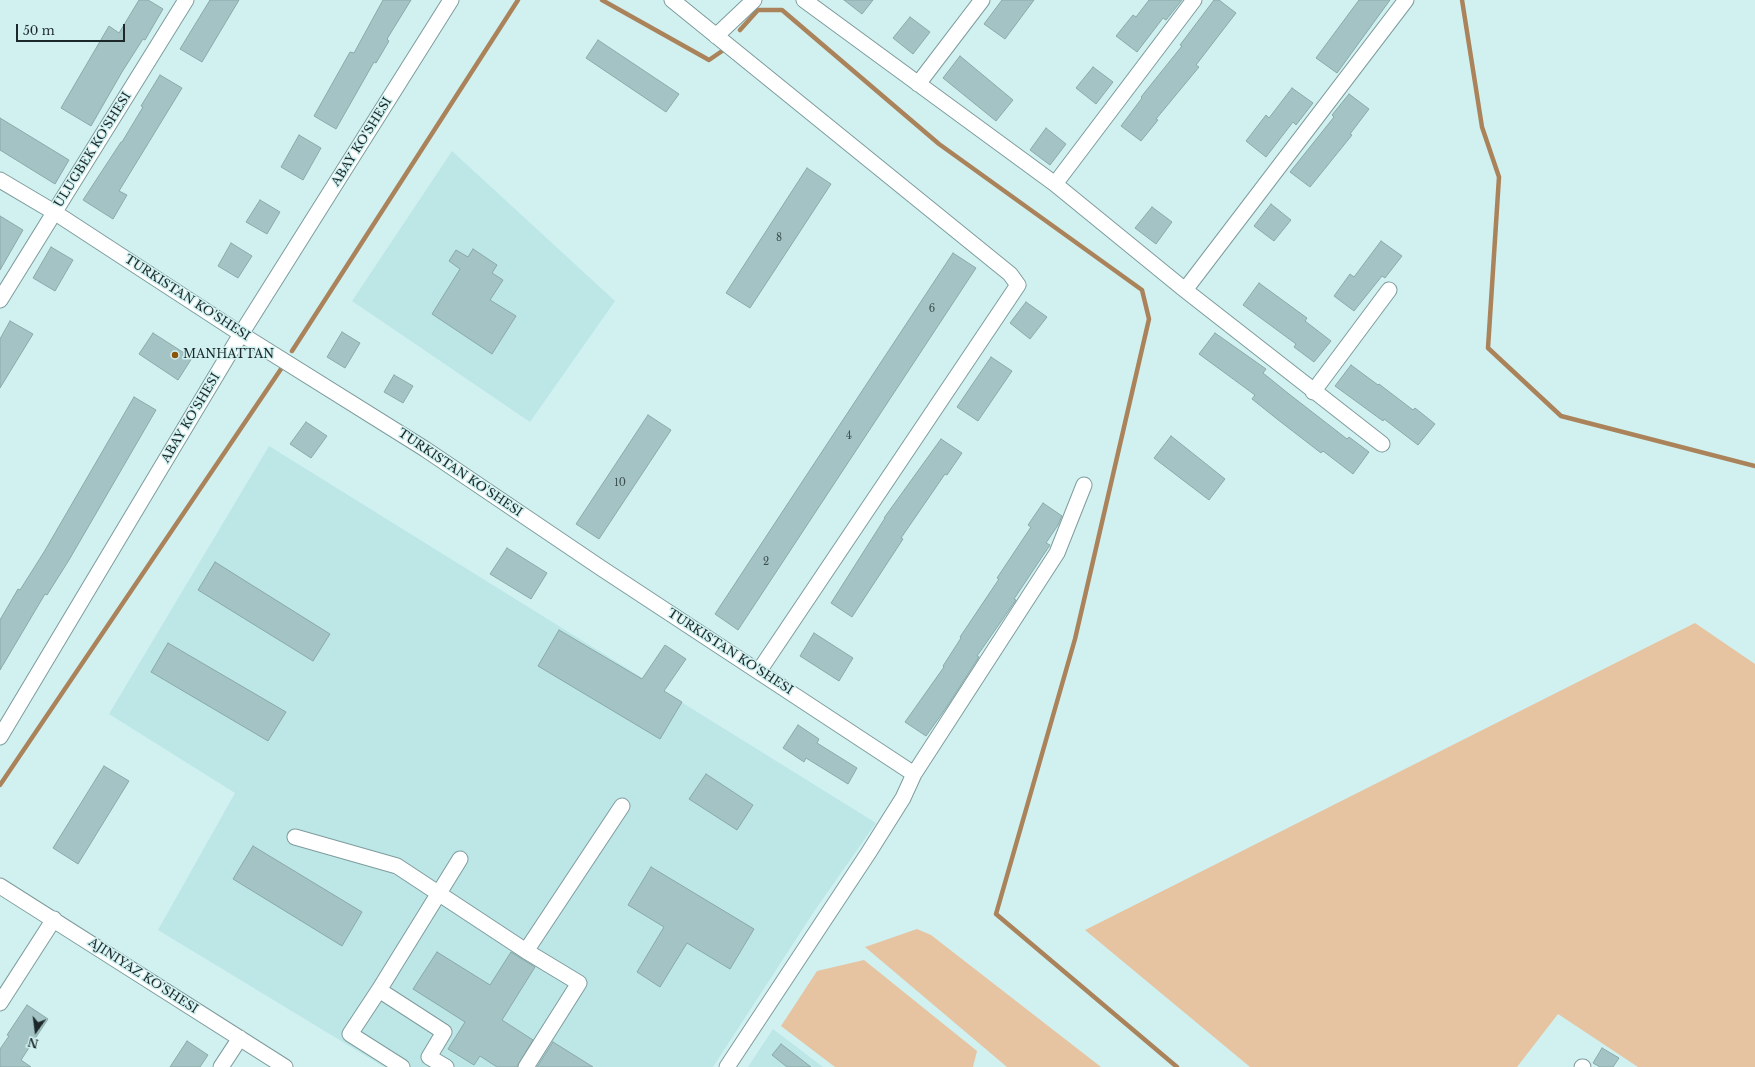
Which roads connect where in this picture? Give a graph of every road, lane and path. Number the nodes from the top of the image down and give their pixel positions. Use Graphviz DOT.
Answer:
graph roads {
  1 [pos="186,0"];
  2 [pos="451,0"];
  3 [pos="672,0"];
  4 [pos="754,0"];
  5 [pos="804,0"];
  6 [pos="982,0"];
  7 [pos="1194,0"];
  8 [pos="1406,0"];
  9 [pos="716,36"];
  10 [pos="918,84"];
  11 [pos="0,180"];
  12 [pos="1055,184"];
  13 [pos="54,212"];
  14 [pos="1185,290"];
  15 [pos="1389,290"];
  16 [pos="0,300"];
  17 [pos="242,334"];
  18 [pos="1313,392"];
  19 [pos="1382,444"];
  20 [pos="1084,485"];
  21 [pos="759,671"];
  22 [pos="0,737"];
  23 [pos="914,774"];
  24 [pos="622,806"];
  25 [pos="295,837"];
  26 [pos="460,858"];
  27 [pos="0,886"];
  28 [pos="438,892"];
  29 [pos="54,919"];
  30 [pos="526,951"];
  31 [pos="380,990"];
  32 [pos="0,1003"];
  33 [pos="240,1038"];
  34 [pos="426,1062"];
  35 [pos="221,1067"];
  36 [pos="285,1067"];
  37 [pos="402,1067"];
  38 [pos="446,1067"];
  39 [pos="526,1067"];
  40 [pos="727,1067"];
  1 -- 13 [label="street, ULUGBEK KO'SHESI"];
  2 -- 17 [label="street, ABAY KO'SHESI"];
  3 -- 9 [label="street"];
  4 -- 9 [label="street"];
  5 -- 10 [label="street"];
  6 -- 10 [label="street"];
  7 -- 12 [label="street"];
  8 -- 14 [label="street"];
  9 -- 21 [label="street"];
  10 -- 12 [label="street"];
  11 -- 13 [label="street, TURKISTAN KO'SHESI"];
  12 -- 14 [label="street"];
  13 -- 16 [label="street, ULUGBEK KO'SHESI"];
  13 -- 17 [label="street, TURKISTAN KO'SHESI"];
  14 -- 18 [label="street"];
  15 -- 18 [label="street"];
  17 -- 21 [label="street, TURKISTAN KO'SHESI"];
  17 -- 22 [label="street, ABAY KO'SHESI"];
  18 -- 19 [label="street"];
  20 -- 23 [label="street"];
  21 -- 23 [label="street, TURKISTAN KO'SHESI"];
  23 -- 40 [label="street"];
  24 -- 30 [label="street"];
  25 -- 28 [label="street"];
  26 -- 28 [label="street"];
  27 -- 29 [label="street, AJINIYAZ KO'SHESI"];
  28 -- 30 [label="street"];
  28 -- 31 [label="street"];
  29 -- 32 [label="street"];
  29 -- 33 [label="street, AJINIYAZ KO'SHESI"];
  30 -- 39 [label="street"];
  31 -- 34 [label="street"];
  31 -- 37 [label="street"];
  33 -- 35 [label="street"];
  33 -- 36 [label="street, AJINIYAZ KO'SHESI"];
  34 -- 38 [label="street"];
}
